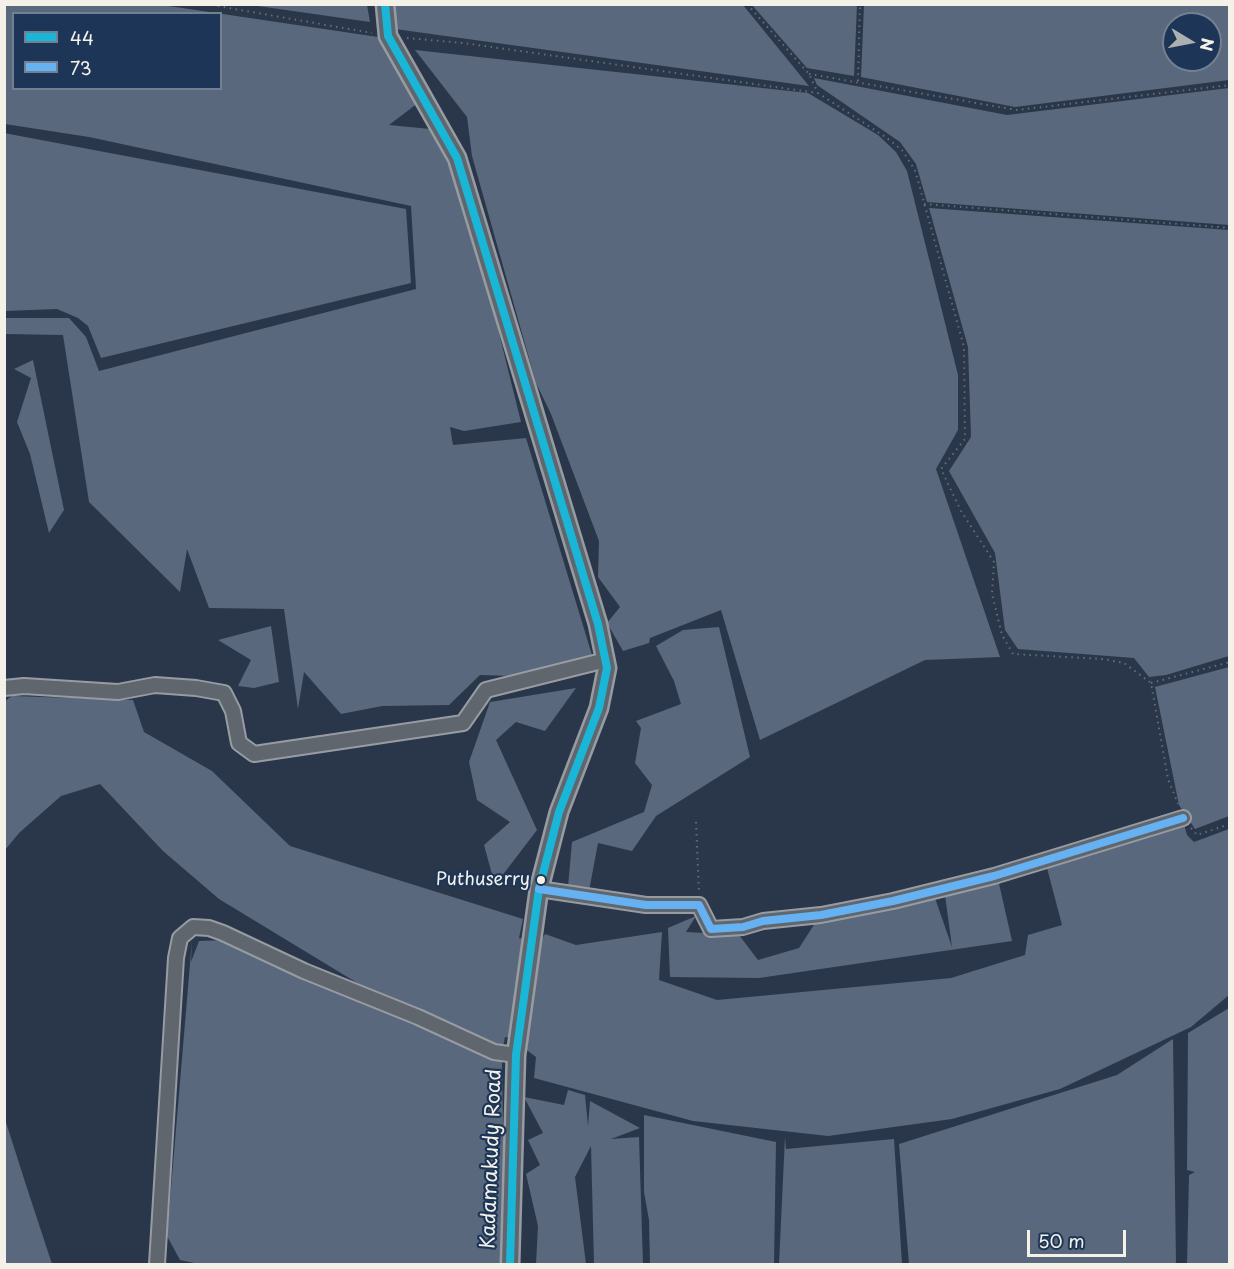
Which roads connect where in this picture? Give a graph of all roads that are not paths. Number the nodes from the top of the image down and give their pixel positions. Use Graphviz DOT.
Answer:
graph roads {
  1 [pos="385,4"];
  2 [pos="606,660"];
  3 [pos="4,688"];
  4 [pos="1183,818"];
  5 [pos="539,889"];
  6 [pos="516,1055"];
  7 [pos="157,1264"];
  8 [pos="510,1264"];
  1 -- 2 [label="street, Kadamakudy Road"];
  2 -- 3 [label="street"];
  2 -- 5 [label="street, Kadamakudy Road"];
  4 -- 5 [label="street"];
  5 -- 6 [label="street, Kadamakudy Road"];
  6 -- 7 [label="street"];
  6 -- 8 [label="street, Kadamakudy Road"];
}
